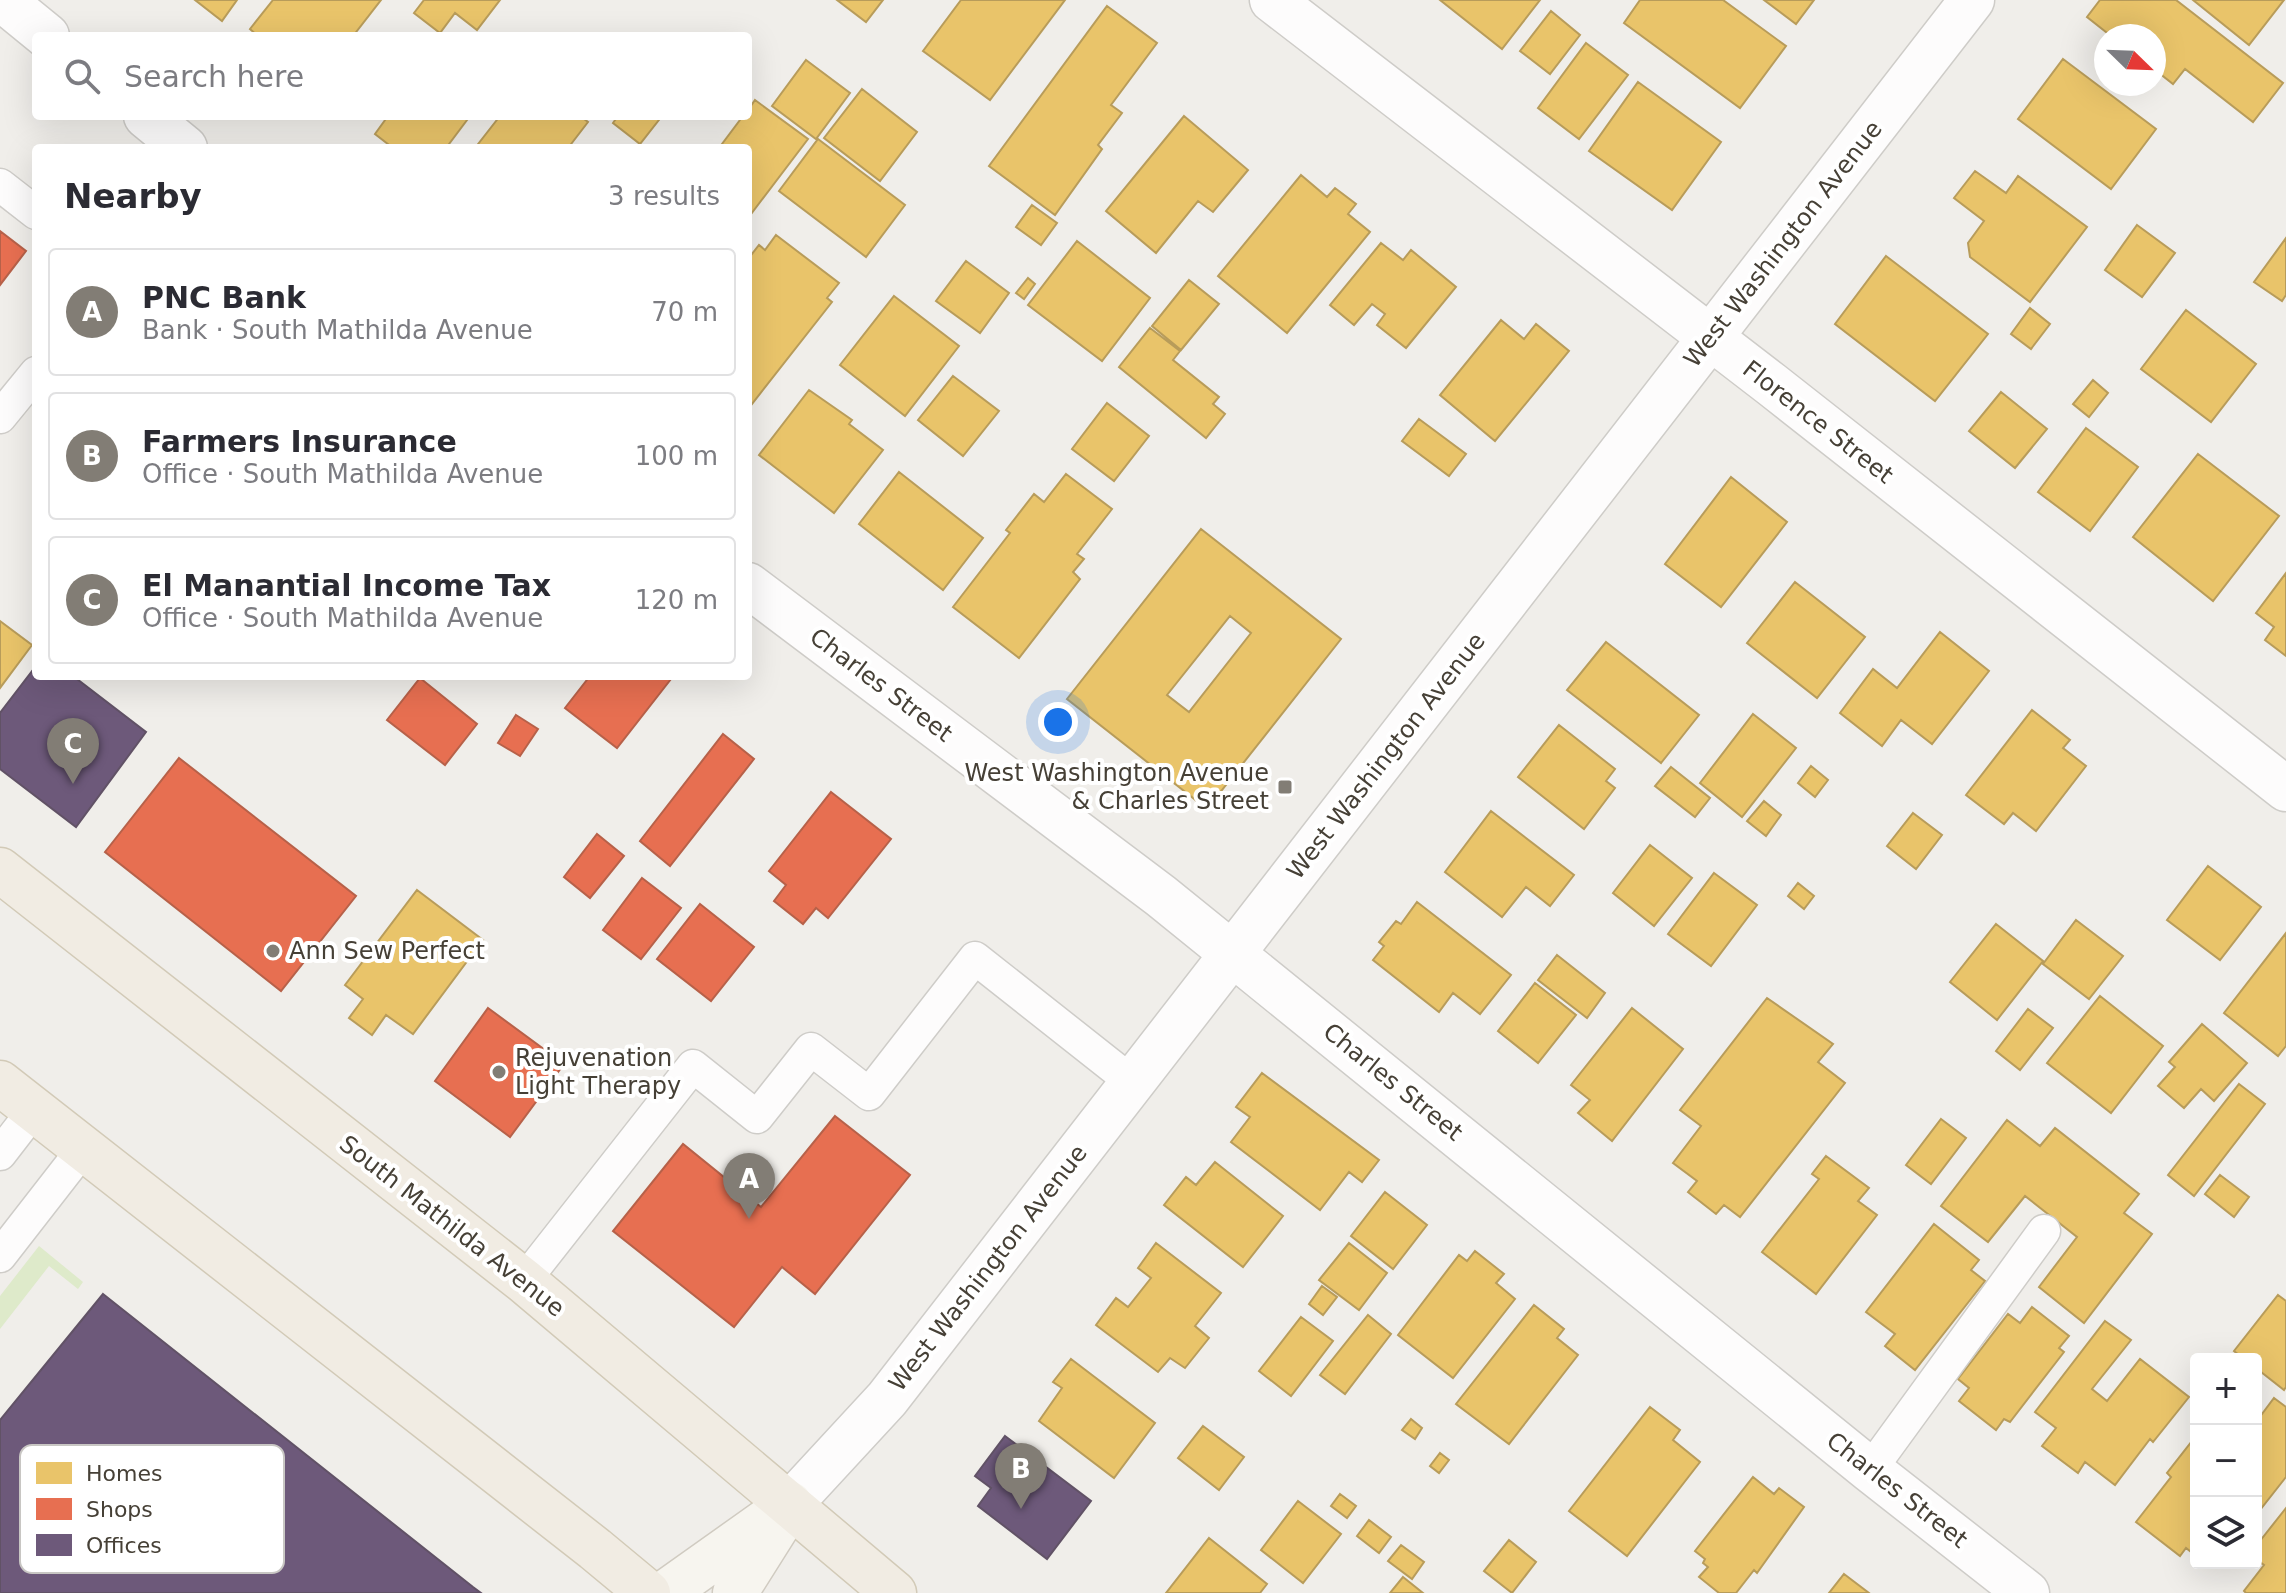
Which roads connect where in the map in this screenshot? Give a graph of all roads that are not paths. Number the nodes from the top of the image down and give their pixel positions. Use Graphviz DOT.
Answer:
graph roads {
  1 [pos="3,0"];
  2 [pos="1272,0"];
  3 [pos="1972,0"];
  4 [pos="42,32"];
  5 [pos="151,120"];
  6 [pos="180,144"];
  7 [pos="0,185"];
  8 [pos="32,210"];
  9 [pos="1709,338"];
  10 [pos="32,381"];
  11 [pos="17,411"];
  12 [pos="752,588"];
  13 [pos="2286,789"];
  14 [pos="0,870"];
  15 [pos="1232,953"];
  16 [pos="1132,1082"];
  17 [pos="0,1083"];
  18 [pos="34,1110"];
  19 [pos="84,1148"];
  20 [pos="0,1154"];
  21 [pos="2044,1231"];
  22 [pos="0,1256"];
  23 [pos="524,1281"];
  24 [pos="1870,1470"];
  25 [pos="790,1504"];
  26 [pos="648,1593"];
  27 [pos="665,1593"];
  28 [pos="735,1593"];
  29 [pos="894,1593"];
  30 [pos="2027,1593"];
  1 -- 4 [label="street"];
  2 -- 9 [label="street, Florence Street"];
  3 -- 9 [label="street, West Washington Avenue"];
  5 -- 6 [label="street"];
  7 -- 8 [label="lane"];
  9 -- 13 [label="street, Florence Street"];
  9 -- 15 [label="street, West Washington Avenue"];
  10 -- 11 [label="lane"];
  12 -- 15 [label="street, Charles Street"];
  14 -- 23 [label="main road, South Mathilda Avenue"];
  15 -- 16 [label="street, West Washington Avenue"];
  15 -- 24 [label="street, Charles Street"];
  16 -- 23 [label="lane"];
  16 -- 25 [label="street, West Washington Avenue"];
  17 -- 18 [label="main road"];
  18 -- 19 [label="main road"];
  18 -- 20 [label="lane"];
  19 -- 22 [label="lane"];
  19 -- 26 [label="main road"];
  21 -- 24 [label="lane"];
  23 -- 25 [label="main road, South Mathilda Avenue"];
  24 -- 30 [label="street, Charles Street"];
  25 -- 27 [label="main road, West Washington Avenue"];
  25 -- 28 [label="main road, West Washington Avenue"];
  25 -- 29 [label="main road, South Mathilda Avenue"];
}
